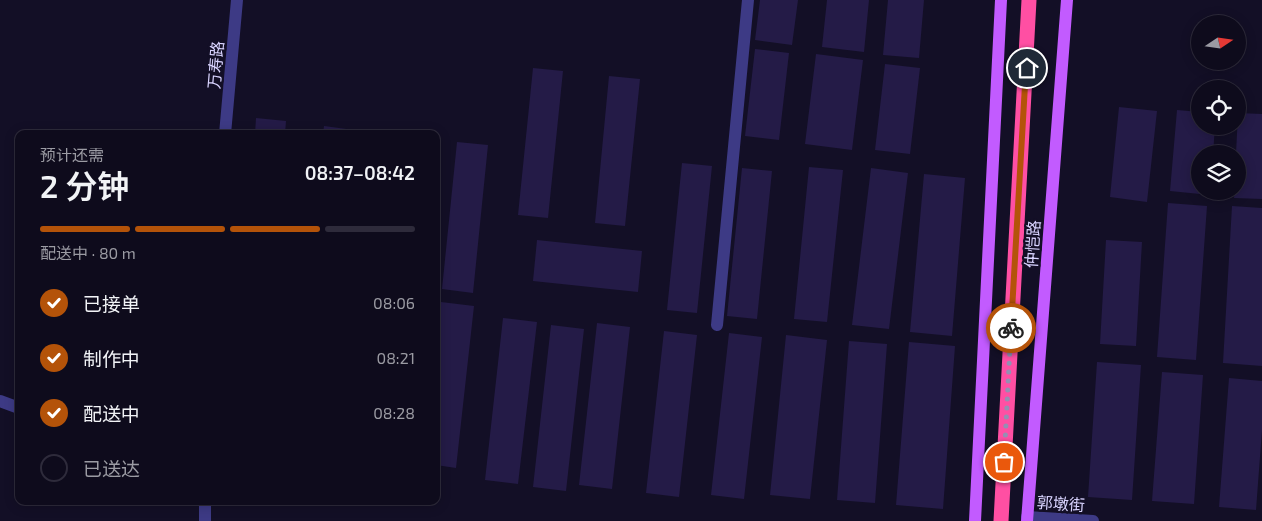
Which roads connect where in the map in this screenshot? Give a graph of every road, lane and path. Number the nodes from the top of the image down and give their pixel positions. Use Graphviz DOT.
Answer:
graph roads {
  1 [pos="238,0"];
  2 [pos="748,0"];
  3 [pos="1001,0"];
  4 [pos="1029,0"];
  5 [pos="1038,0"];
  6 [pos="1066,0"];
  7 [pos="1025,85"];
  8 [pos="225,130"];
  9 [pos="717,324"];
  10 [pos="0,400"];
  11 [pos="15,406"];
  12 [pos="205,505"];
  13 [pos="1027,519"];
  14 [pos="205,521"];
  15 [pos="975,521"];
  16 [pos="1001,521"];
  17 [pos="1093,521"];
  1 -- 8 [label="street, 万寿路"];
  2 -- 9 [label="street"];
  3 -- 15 [label="main road"];
  4 -- 7 [label="highway"];
  5 -- 7 [label="highway"];
  6 -- 13 [label="main road, 仲恺路"];
  7 -- 16 [label="highway"];
  10 -- 11 [label="street"];
  12 -- 14 [label="street"];
  13 -- 17 [label="street, 郭墩街"];
}
